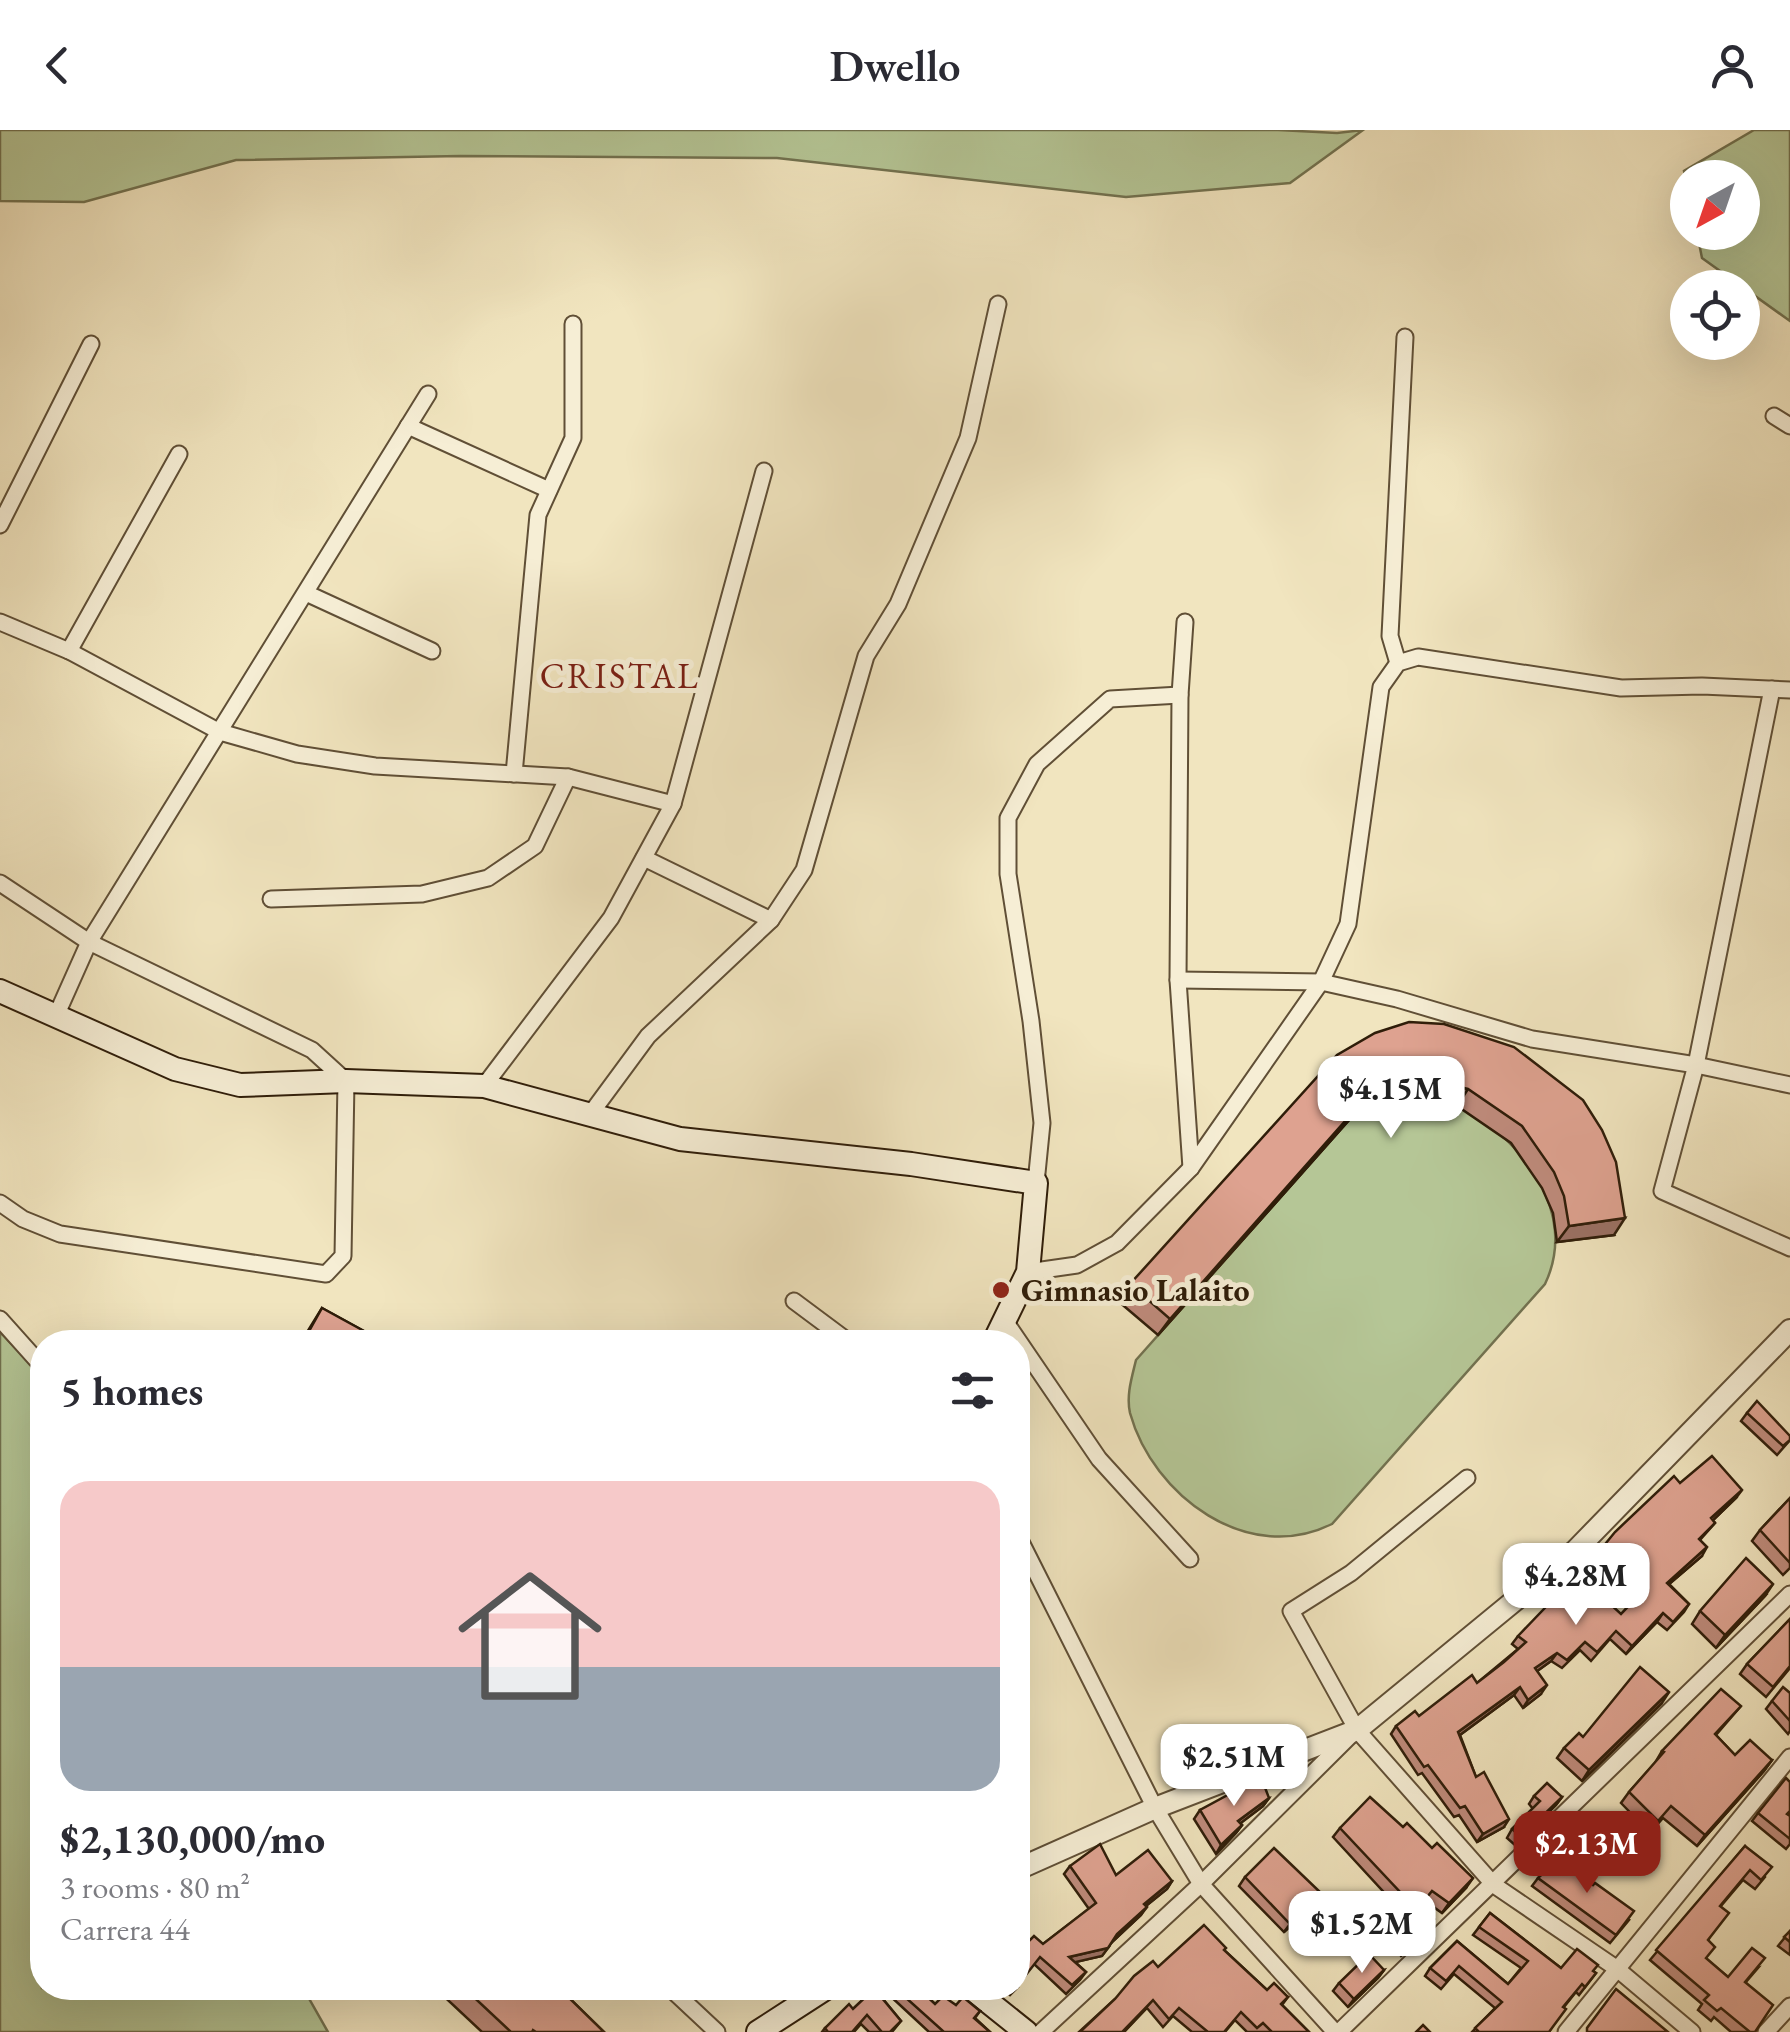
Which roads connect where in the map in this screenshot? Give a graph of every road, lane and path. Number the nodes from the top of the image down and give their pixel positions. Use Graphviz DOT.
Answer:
graph roads {
  1 [pos="998,304"];
  2 [pos="572,324"];
  3 [pos="1405,337"];
  4 [pos="91,344"];
  5 [pos="428,394"];
  6 [pos="1774,416"];
  7 [pos="408,426"];
  8 [pos="1790,426"];
  9 [pos="178,454"];
  10 [pos="764,472"];
  11 [pos="550,490"];
  12 [pos="0,524"];
  13 [pos="306,593"];
  14 [pos="0,622"];
  15 [pos="1186,622"];
  16 [pos="70,651"];
  17 [pos="432,651"];
  18 [pos="1398,663"];
  19 [pos="1772,688"];
  20 [pos="1790,690"];
  21 [pos="1180,694"];
  22 [pos="220,732"];
  23 [pos="514,774"];
  24 [pos="568,776"];
  25 [pos="673,804"];
  26 [pos="644,858"];
  27 [pos="0,883"];
  28 [pos="271,899"];
  29 [pos="771,920"];
  30 [pos="89,942"];
  31 [pos="1178,980"];
  32 [pos="1321,982"];
  33 [pos="0,991"];
  34 [pos="56,1016"];
  35 [pos="1696,1064"];
  36 [pos="346,1081"];
  37 [pos="484,1086"];
  38 [pos="1790,1086"];
  39 [pos="589,1116"];
  40 [pos="1192,1168"];
  41 [pos="1036,1183"];
  42 [pos="0,1202"];
  43 [pos="1790,1248"];
  44 [pos="1028,1272"];
  45 [pos="794,1301"];
  46 [pos="1003,1318"];
  47 [pos="0,1319"];
  48 [pos="834,1330"];
  49 [pos="998,1330"];
  50 [pos="1011,1330"];
  51 [pos="1790,1330"];
  52 [pos="30,1353"];
  53 [pos="1030,1358"];
  54 [pos="1468,1478"];
  55 [pos="1190,1559"];
  56 [pos="1030,1560"];
  57 [pos="1790,1594"];
  58 [pos="1357,1730"];
  59 [pos="1790,1757"];
  60 [pos="1155,1808"];
  61 [pos="1030,1864"];
  62 [pos="1201,1884"];
  63 [pos="1494,1884"];
  64 [pos="1616,1968"];
  65 [pos="683,2000"];
  66 [pos="807,2000"];
  67 [pos="986,2000"];
  68 [pos="1790,2006"];
  69 [pos="717,2032"];
  70 [pos="758,2032"];
  71 [pos="1026,2032"];
  72 [pos="1041,2032"];
  73 [pos="1337,2032"];
  74 [pos="1566,2032"];
  75 [pos="1692,2032"];
  76 [pos="1766,2032"];
  1 -- 29 [label="street"];
  2 -- 11 [label="street"];
  3 -- 18 [label="street"];
  4 -- 12 [label="street"];
  5 -- 7 [label="street"];
  6 -- 8 [label="street"];
  7 -- 11 [label="street"];
  7 -- 13 [label="street"];
  9 -- 16 [label="street"];
  10 -- 25 [label="street"];
  11 -- 23 [label="street"];
  13 -- 17 [label="street"];
  13 -- 22 [label="street"];
  14 -- 16 [label="street"];
  15 -- 21 [label="street"];
  16 -- 22 [label="street"];
  18 -- 19 [label="street"];
  18 -- 32 [label="street"];
  19 -- 20 [label="street"];
  19 -- 35 [label="street"];
  21 -- 31 [label="street"];
  21 -- 41 [label="street"];
  22 -- 23 [label="street"];
  22 -- 30 [label="street"];
  23 -- 24 [label="street"];
  24 -- 25 [label="street"];
  24 -- 28 [label="street"];
  25 -- 26 [label="street"];
  26 -- 29 [label="street"];
  26 -- 37 [label="street"];
  27 -- 30 [label="street"];
  29 -- 39 [label="street"];
  30 -- 34 [label="street"];
  30 -- 36 [label="street"];
  31 -- 32 [label="street"];
  31 -- 40 [label="street"];
  32 -- 35 [label="street"];
  32 -- 40 [label="street"];
  33 -- 34 [label="main road"];
  34 -- 36 [label="main road"];
  35 -- 38 [label="street"];
  35 -- 43 [label="street"];
  36 -- 37 [label="main road"];
  36 -- 42 [label="street"];
  37 -- 39 [label="main road"];
  39 -- 41 [label="main road"];
  40 -- 44 [label="street"];
  41 -- 44 [label="main road"];
  44 -- 46 [label="main road"];
  45 -- 48 [label="street"];
  46 -- 49 [label="main road"];
  46 -- 50 [label="street"];
  47 -- 52 [label="street"];
  51 -- 58 [label="street"];
  53 -- 55 [label="street"];
  54 -- 58 [label="street"];
  56 -- 60 [label="street"];
  57 -- 63 [label="street"];
  58 -- 60 [label="street"];
  58 -- 62 [label="street"];
  58 -- 63 [label="street"];
  59 -- 64 [label="street"];
  60 -- 61 [label="street"];
  60 -- 62 [label="street"];
  62 -- 72 [label="street"];
  62 -- 73 [label="street"];
  63 -- 64 [label="street"];
  63 -- 73 [label="street"];
  64 -- 74 [label="street"];
  64 -- 75 [label="street"];
  65 -- 69 [label="street"];
  66 -- 70 [label="main road"];
  67 -- 71 [label="main road"];
  68 -- 76 [label="street"];
}
